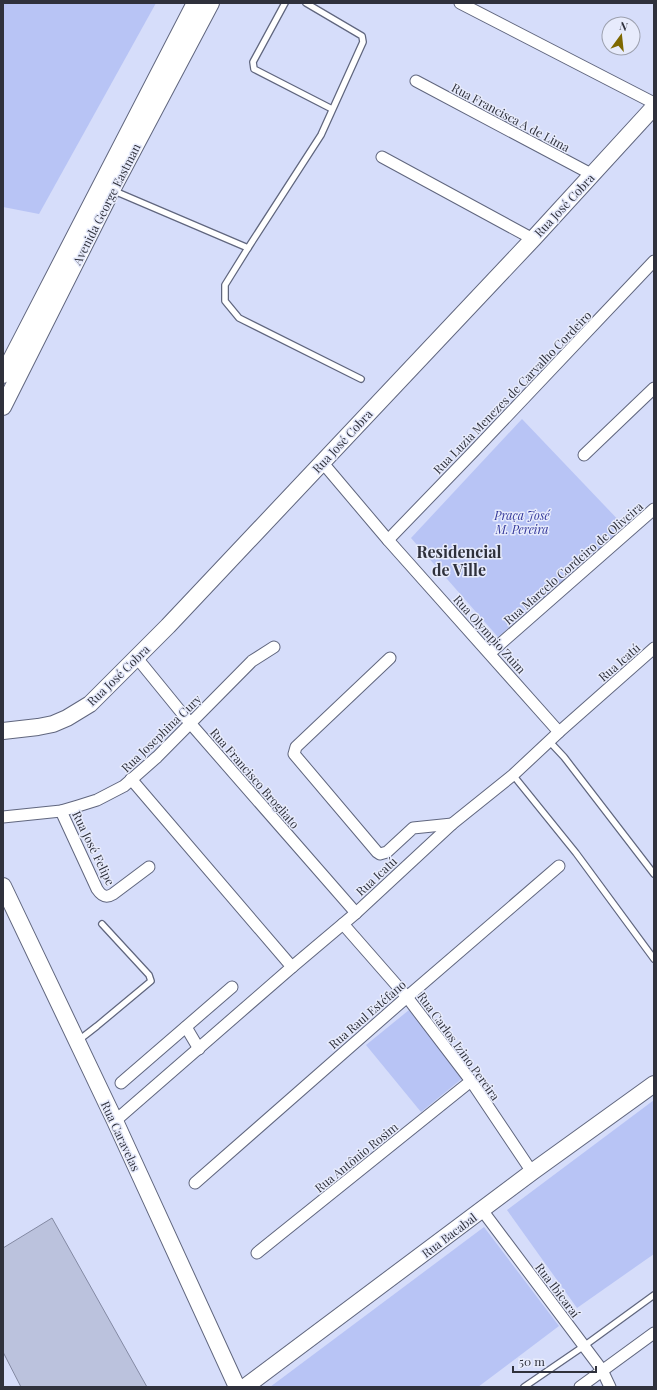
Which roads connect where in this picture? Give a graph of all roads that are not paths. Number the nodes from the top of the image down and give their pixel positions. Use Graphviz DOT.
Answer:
graph roads {
  1 [pos="195,3"];
  2 [pos="211,3"];
  3 [pos="285,3"];
  4 [pos="306,3"];
  5 [pos="460,3"];
  6 [pos="416,82"];
  7 [pos="654,103"];
  8 [pos="654,107"];
  9 [pos="332,109"];
  10 [pos="382,156"];
  11 [pos="593,175"];
  12 [pos="112,190"];
  13 [pos="533,239"];
  14 [pos="248,248"];
  15 [pos="654,261"];
  16 [pos="3,375"];
  17 [pos="362,379"];
  18 [pos="654,388"];
  19 [pos="3,407"];
  20 [pos="584,455"];
  21 [pos="322,462"];
  22 [pos="654,509"];
  23 [pos="388,540"];
  24 [pos="274,647"];
  25 [pos="654,648"];
  26 [pos="490,653"];
  27 [pos="137,658"];
  28 [pos="390,658"];
  29 [pos="190,723"];
  30 [pos="3,731"];
  31 [pos="559,732"];
  32 [pos="549,741"];
  33 [pos="513,775"];
  34 [pos="131,780"];
  35 [pos="61,811"];
  36 [pos="3,818"];
  37 [pos="452,824"];
  38 [pos="559,866"];
  39 [pos="149,867"];
  40 [pos="654,874"];
  41 [pos="3,886"];
  42 [pos="356,913"];
  43 [pos="102,924"];
  44 [pos="343,924"];
  45 [pos="654,959"];
  46 [pos="292,967"];
  47 [pos="232,987"];
  48 [pos="407,997"];
  49 [pos="186,1027"];
  50 [pos="77,1041"];
  51 [pos="199,1049"];
  52 [pos="471,1081"];
  53 [pos="120,1083"];
  54 [pos="654,1084"];
  55 [pos="114,1121"];
  56 [pos="532,1172"];
  57 [pos="195,1183"];
  58 [pos="482,1210"];
  59 [pos="257,1253"];
  60 [pos="654,1295"];
  61 [pos="654,1333"];
  62 [pos="584,1346"];
  63 [pos="602,1370"];
  64 [pos="237,1387"];
  65 [pos="245,1387"];
  66 [pos="524,1387"];
  67 [pos="580,1387"];
  68 [pos="610,1387"];
  1 -- 16 [label="street, Avenida George Eastman"];
  2 -- 12 [label="street, Avenida George Eastman"];
  3 -- 9 [label="lane"];
  4 -- 9 [label="lane"];
  5 -- 7 [label="street"];
  6 -- 11 [label="street, Rua Francisca A de Lima"];
  8 -- 11 [label="street, Rua José Cobra"];
  9 -- 14 [label="lane"];
  10 -- 13 [label="street"];
  11 -- 13 [label="street, Rua José Cobra"];
  12 -- 14 [label="lane"];
  12 -- 19 [label="street, Avenida George Eastman"];
  13 -- 21 [label="street, Rua José Cobra"];
  14 -- 17 [label="lane"];
  15 -- 23 [label="street, Rua Luzia Menezes de Carvalho Cordeiro"];
  18 -- 20 [label="street"];
  21 -- 23 [label="street, Rua Olympio Zuim"];
  21 -- 27 [label="street, Rua José Cobra"];
  22 -- 26 [label="street, Rua Marcelo Cordeiro de Oliveira"];
  23 -- 26 [label="street, Rua Olympio Zuim"];
  24 -- 29 [label="street, Rua Josephina Cury"];
  25 -- 31 [label="street, Rua Icatú"];
  26 -- 31 [label="street, Rua Olympio Zuim"];
  27 -- 29 [label="street, Rua Francisco Brogliato"];
  27 -- 30 [label="street, Rua José Cobra"];
  28 -- 37 [label="street"];
  29 -- 34 [label="street, Rua Josephina Cury"];
  29 -- 42 [label="street, Rua Francisco Brogliato"];
  31 -- 32 [label="street, Rua Icatú"];
  32 -- 33 [label="street, Rua Icatú"];
  32 -- 40 [label="lane"];
  33 -- 37 [label="street, Rua Icatú"];
  33 -- 45 [label="lane"];
  34 -- 35 [label="street, Rua Josephina Cury"];
  34 -- 46 [label="street"];
  35 -- 36 [label="street, Rua Josephina Cury"];
  35 -- 39 [label="street, Rua José Felipe"];
  37 -- 42 [label="street, Rua Icatú"];
  38 -- 48 [label="street, Rua Raul Estéfano"];
  41 -- 50 [label="street, Rua Caravelas"];
  42 -- 44 [label="street, Rua Icatú"];
  43 -- 50 [label="lane"];
  44 -- 46 [label="street, Rua Icatú"];
  44 -- 48 [label="street, Rua Carlos Izino Pereira"];
  46 -- 51 [label="street, Rua Icatú"];
  47 -- 49 [label="street"];
  48 -- 52 [label="street, Rua Carlos Izino Pereira"];
  48 -- 57 [label="street, Rua Raul Estéfano"];
  49 -- 51 [label="street"];
  49 -- 53 [label="street"];
  50 -- 55 [label="street, Rua Caravelas"];
  51 -- 55 [label="street, Rua Icatú"];
  52 -- 56 [label="street, Rua Carlos Izino Pereira"];
  52 -- 59 [label="street, Rua Antônio Rosim"];
  54 -- 56 [label="street, Rua Bacabal"];
  55 -- 64 [label="street, Rua Caravelas"];
  56 -- 58 [label="street, Rua Bacabal"];
  58 -- 62 [label="street, Rua Ibicaraí"];
  58 -- 65 [label="street, Rua Bacabal"];
  60 -- 62 [label="lane"];
  61 -- 63 [label="street"];
  62 -- 63 [label="street, Rua Ibicaraí"];
  62 -- 66 [label="lane"];
  63 -- 67 [label="street"];
  63 -- 68 [label="street, Rua Ibicaraí"];
}
